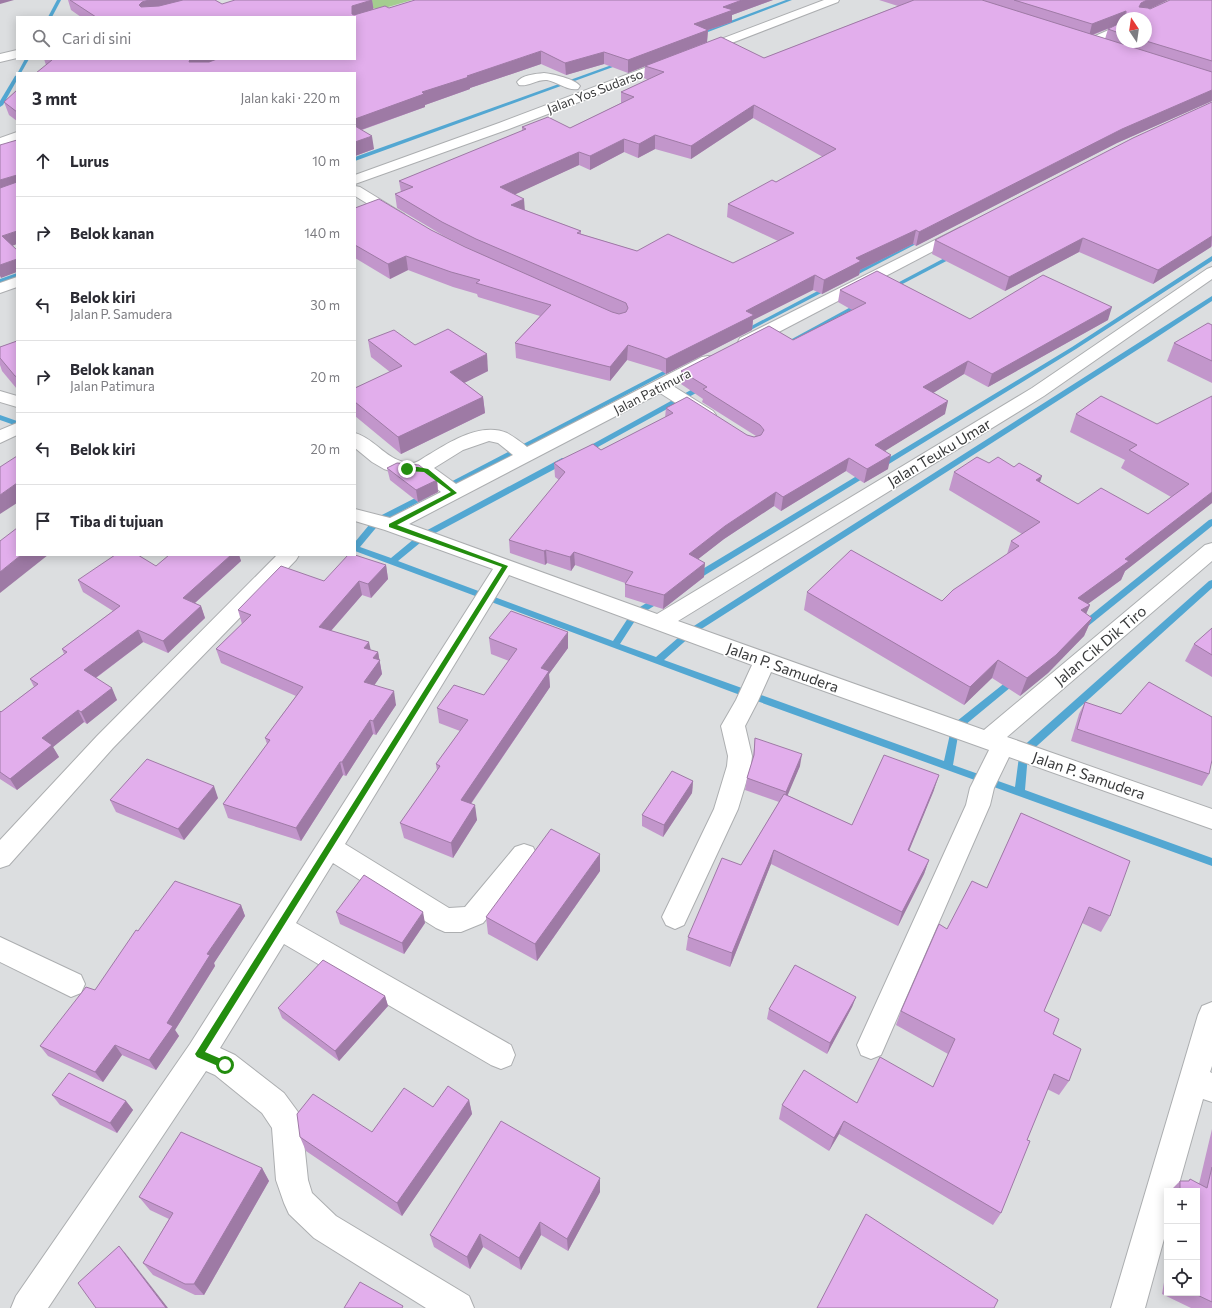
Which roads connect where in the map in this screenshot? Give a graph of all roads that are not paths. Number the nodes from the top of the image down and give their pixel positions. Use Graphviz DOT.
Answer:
graph roads {
  1 [pos="803,0"];
  2 [pos="834,0"];
  3 [pos="1116,30"];
  4 [pos="1074,38"];
  5 [pos="1088,43"];
  6 [pos="683,45"];
  7 [pos="1102,47"];
  8 [pos="627,66"];
  9 [pos="607,74"];
  10 [pos="587,81"];
  11 [pos="523,82"];
  12 [pos="574,86"];
  13 [pos="558,92"];
  14 [pos="514,108"];
  15 [pos="532,115"];
  16 [pos="16,136"];
  17 [pos="0,142"];
  18 [pos="356,180"];
  19 [pos="356,191"];
  20 [pos="413,225"];
  21 [pos="971,226"];
  22 [pos="1212,272"];
  23 [pos="16,282"];
  24 [pos="0,288"];
  25 [pos="661,386"];
  26 [pos="0,396"];
  27 [pos="16,402"];
  28 [pos="720,423"];
  29 [pos="16,429"];
  30 [pos="0,437"];
  31 [pos="356,440"];
  32 [pos="527,456"];
  33 [pos="418,469"];
  34 [pos="455,493"];
  35 [pos="356,515"];
  36 [pos="392,525"];
  37 [pos="1212,550"];
  38 [pos="288,556"];
  39 [pos="505,566"];
  40 [pos="660,622"];
  41 [pos="765,660"];
  42 [pos="996,742"];
  43 [pos="1212,819"];
  44 [pos="329,847"];
  45 [pos="524,855"];
  46 [pos="0,857"];
  47 [pos="675,917"];
  48 [pos="279,927"];
  49 [pos="0,949"];
  50 [pos="71,984"];
  51 [pos="1212,1015"];
  52 [pos="871,1045"];
  53 [pos="200,1054"];
  54 [pos="501,1055"];
  55 [pos="1203,1084"];
  56 [pos="28,1308"];
  57 [pos="457,1308"];
  58 [pos="1128,1308"];
  1 -- 6 [label="street"];
  2 -- 15 [label="street, Jalan Yos Sudarso"];
  3 -- 5 [label="street"];
  4 -- 5 [label="street"];
  5 -- 7 [label="street"];
  8 -- 9 [label="street, Jalan Yos Sudarso"];
  10 -- 12 [label="street, Jalan Yos Sudarso"];
  11 -- 12 [label="street"];
  12 -- 13 [label="street, Jalan Yos Sudarso"];
  14 -- 15 [label="street"];
  15 -- 18 [label="street, Jalan Yos Sudarso"];
  16 -- 17 [label="street"];
  19 -- 20 [label="street"];
  21 -- 25 [label="street, Jalan Patimura"];
  22 -- 40 [label="street, Jalan Teuku Umar"];
  23 -- 24 [label="street"];
  25 -- 28 [label="street"];
  25 -- 32 [label="street, Jalan Patimura"];
  26 -- 27 [label="street"];
  29 -- 30 [label="street"];
  31 -- 33 [label="street"];
  32 -- 33 [label="street"];
  32 -- 34 [label="street, Jalan Patimura"];
  33 -- 34 [label="street"];
  34 -- 36 [label="street, Jalan Patimura"];
  35 -- 36 [label="street, Jalan P. Samudera"];
  36 -- 39 [label="street, Jalan P. Samudera"];
  37 -- 42 [label="street, Jalan Cik Dik Tiro"];
  38 -- 46 [label="street"];
  39 -- 40 [label="street, Jalan P. Samudera"];
  39 -- 44 [label="street"];
  40 -- 41 [label="street, Jalan P. Samudera"];
  41 -- 42 [label="street, Jalan P. Samudera"];
  41 -- 47 [label="street"];
  42 -- 43 [label="street, Jalan P. Samudera"];
  42 -- 52 [label="street"];
  44 -- 45 [label="street"];
  44 -- 48 [label="street"];
  48 -- 53 [label="street"];
  48 -- 54 [label="street"];
  49 -- 50 [label="street"];
  51 -- 55 [label="street"];
  53 -- 56 [label="street"];
  53 -- 57 [label="street"];
  55 -- 58 [label="street"];
}
